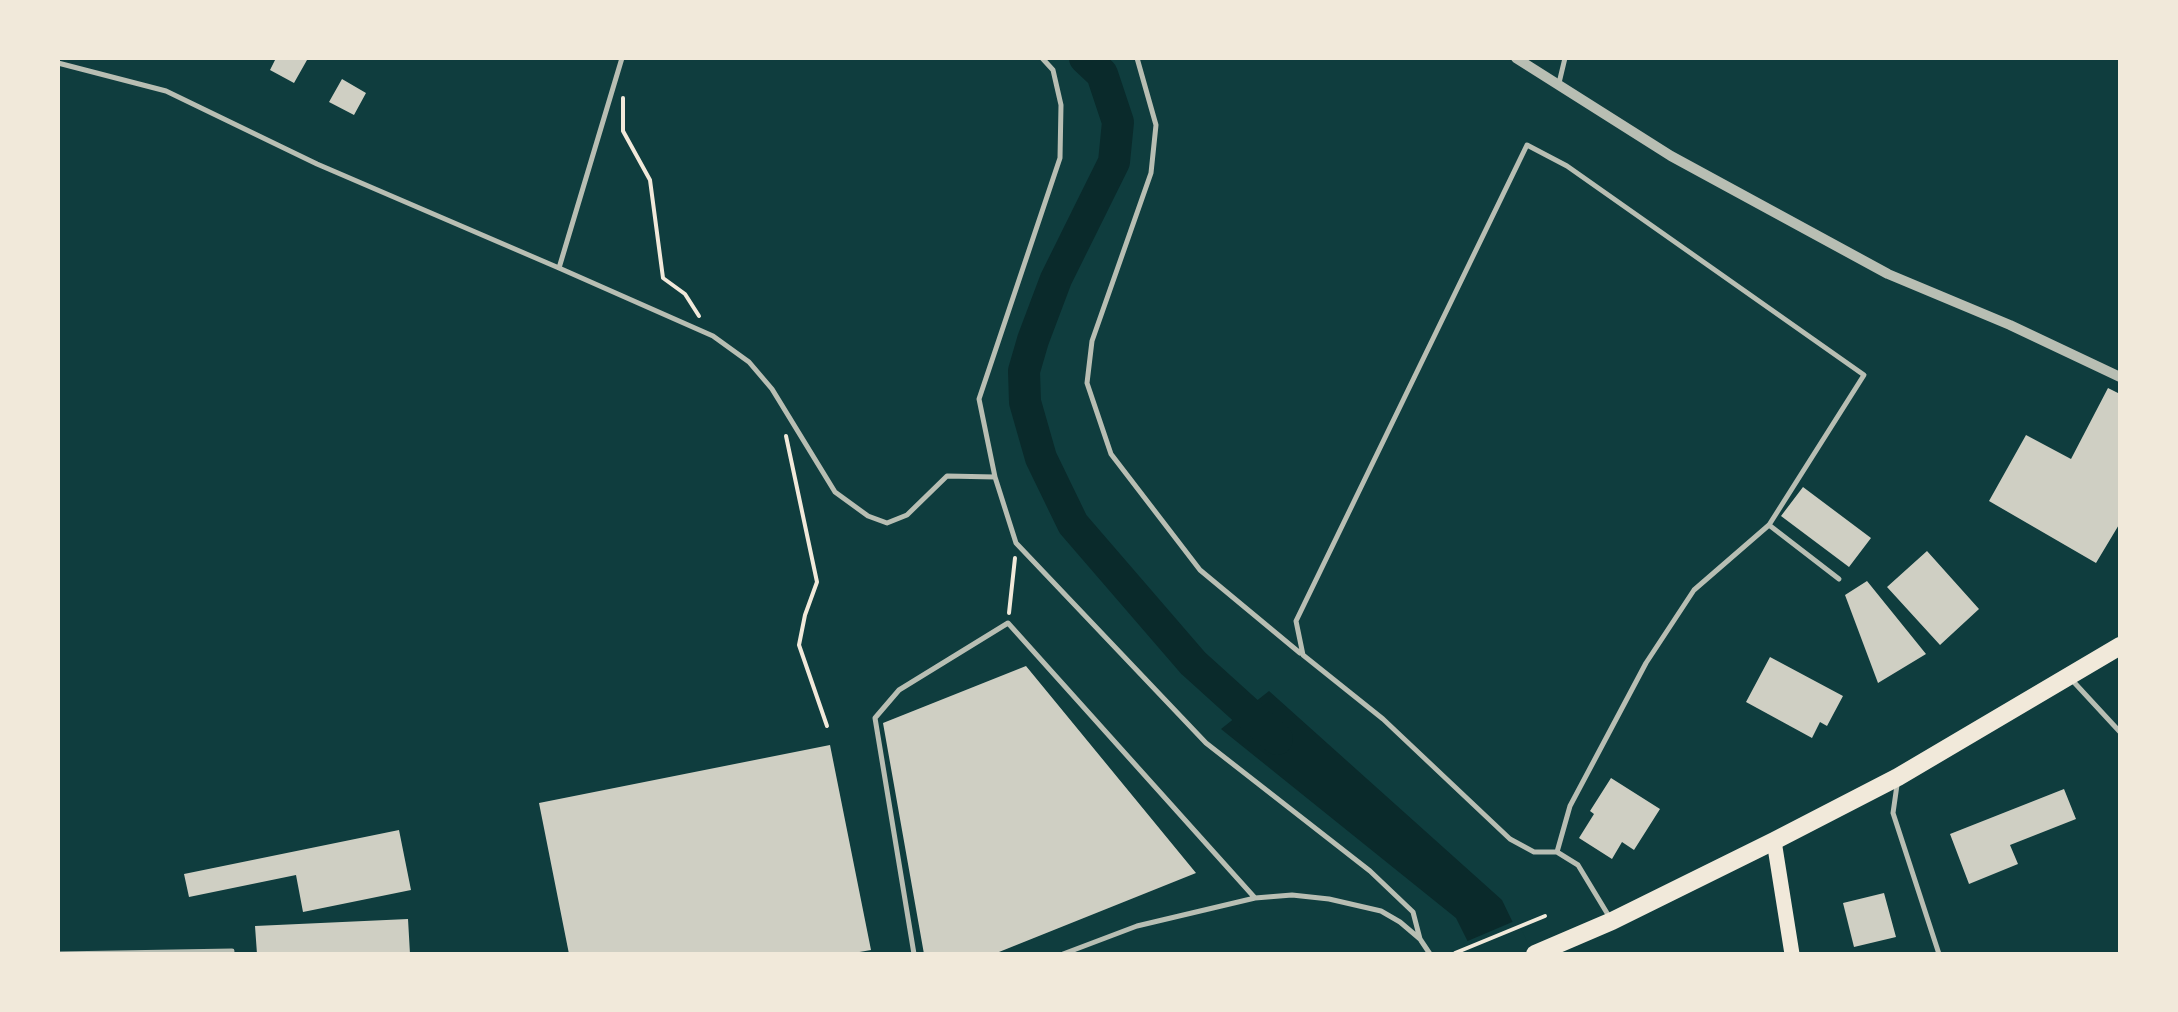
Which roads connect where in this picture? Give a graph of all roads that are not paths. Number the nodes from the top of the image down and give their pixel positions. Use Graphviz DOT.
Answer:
graph roads {
  1 [pos="622,58"];
  2 [pos="1042,58"];
  3 [pos="1137,58"];
  4 [pos="1516,58"];
  5 [pos="1566,58"];
  6 [pos="58,64"];
  7 [pos="1558,86"];
  8 [pos="559,268"];
  9 [pos="2120,377"];
  10 [pos="995,477"];
  11 [pos="1770,525"];
  12 [pos="1839,579"];
  13 [pos="2120,646"];
  14 [pos="1303,654"];
  15 [pos="2069,677"];
  16 [pos="2120,732"];
  17 [pos="1898,777"];
  18 [pos="1774,841"];
  19 [pos="1557,852"];
  20 [pos="1256,898"];
  21 [pos="1612,921"];
  22 [pos="1420,939"];
  23 [pos="232,951"];
  24 [pos="59,954"];
  25 [pos="914,954"];
  26 [pos="1063,954"];
  27 [pos="1430,954"];
  28 [pos="1535,954"];
  29 [pos="1792,954"];
  30 [pos="1939,954"];
  1 -- 8 [label="lane"];
  2 -- 10 [label="lane"];
  3 -- 14 [label="lane"];
  4 -- 7 [label="street"];
  5 -- 7 [label="lane"];
  6 -- 8 [label="lane"];
  7 -- 9 [label="street"];
  8 -- 10 [label="lane"];
  10 -- 22 [label="lane"];
  11 -- 12 [label="lane"];
  11 -- 14 [label="lane"];
  11 -- 19 [label="lane"];
  13 -- 15 [label="highway"];
  14 -- 19 [label="lane"];
  15 -- 16 [label="lane"];
  15 -- 17 [label="highway"];
  17 -- 18 [label="highway"];
  17 -- 30 [label="lane"];
  18 -- 21 [label="highway"];
  18 -- 29 [label="main road"];
  19 -- 21 [label="lane"];
  20 -- 22 [label="lane"];
  20 -- 25 [label="lane"];
  20 -- 26 [label="lane"];
  21 -- 28 [label="highway"];
  22 -- 27 [label="lane"];
  23 -- 24 [label="lane"];
}
